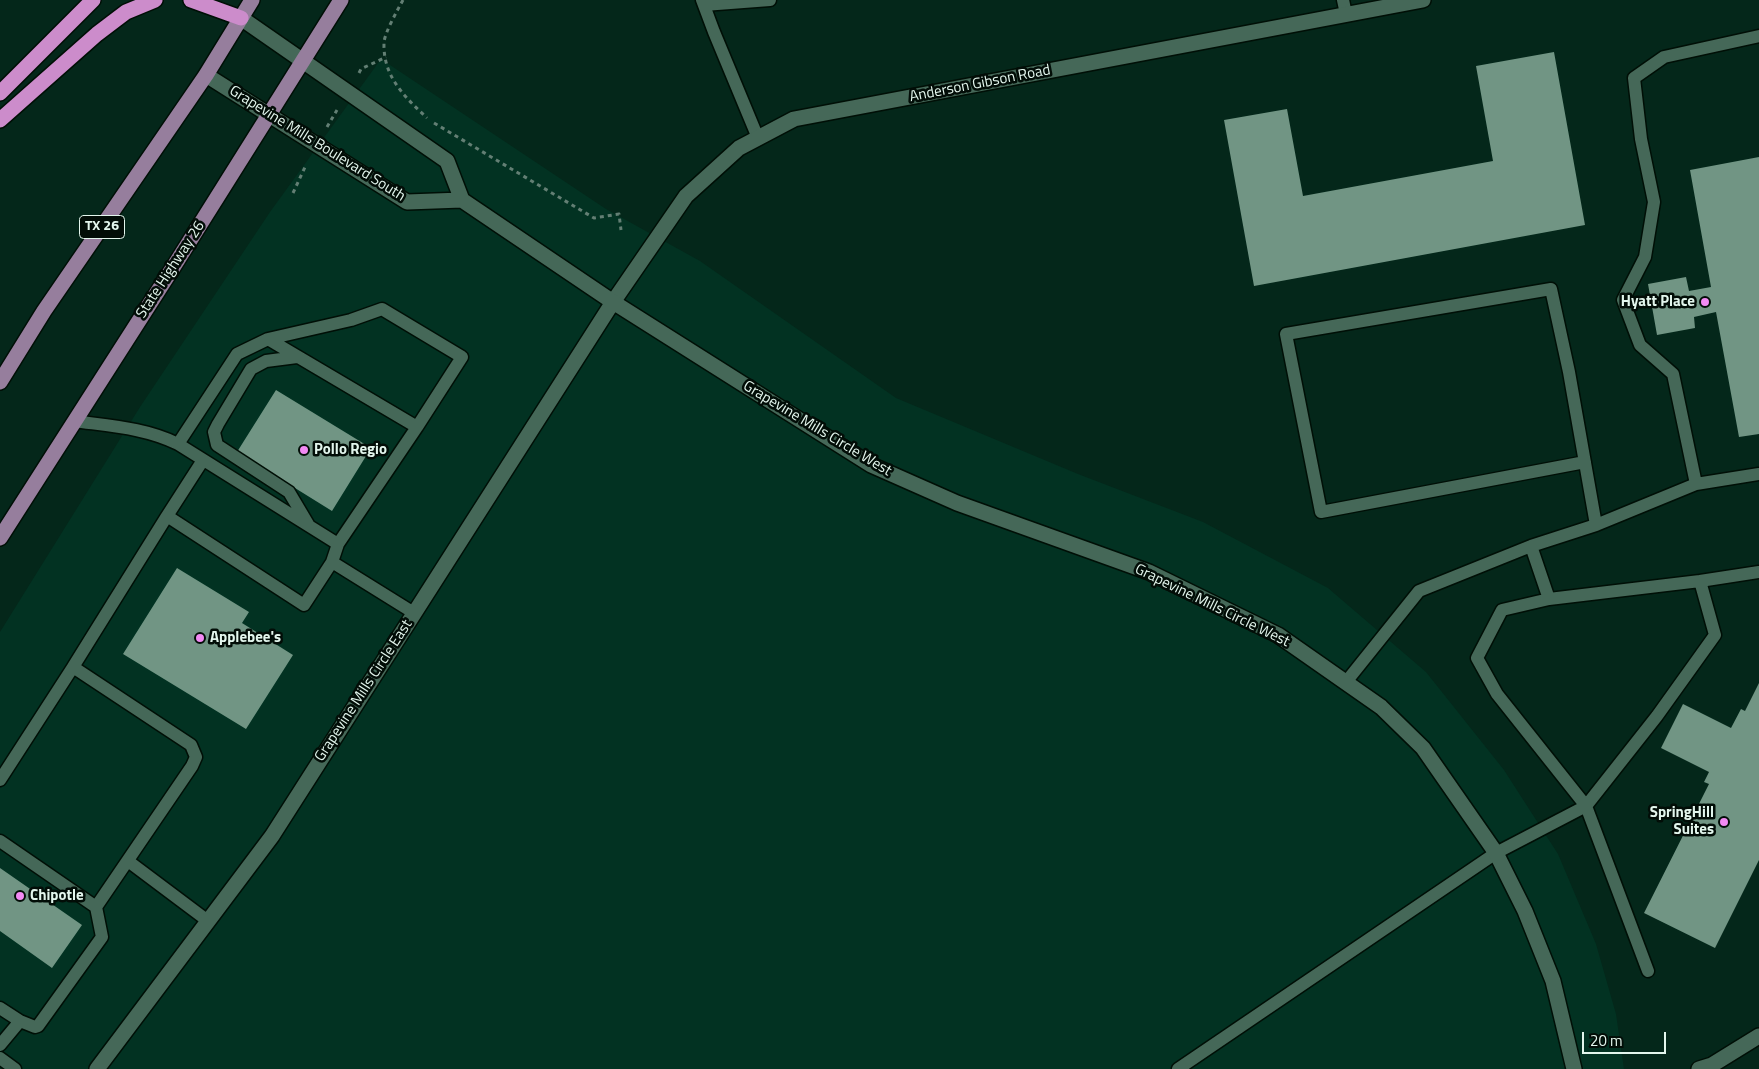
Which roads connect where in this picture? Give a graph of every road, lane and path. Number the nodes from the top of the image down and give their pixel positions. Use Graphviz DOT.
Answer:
graph roads {
  1 [pos="93,0"];
  2 [pos="155,0"];
  3 [pos="191,0"];
  4 [pos="252,0"];
  5 [pos="340,0"];
  6 [pos="403,0"];
  7 [pos="770,0"];
  8 [pos="1423,0"];
  9 [pos="703,3"];
  10 [pos="1344,7"];
  11 [pos="241,18"];
  12 [pos="1759,36"];
  13 [pos="386,57"];
  14 [pos="303,61"];
  15 [pos="206,75"];
  16 [pos="0,93"];
  17 [pos="347,93"];
  18 [pos="269,115"];
  19 [pos="0,120"];
  20 [pos="758,138"];
  21 [pos="316,145"];
  22 [pos="293,193"];
  23 [pos="462,200"];
  24 [pos="620,230"];
  25 [pos="613,302"];
  26 [pos="268,339"];
  27 [pos="297,357"];
  28 [pos="0,382"];
  29 [pos="74,421"];
  30 [pos="418,427"];
  31 [pos="178,444"];
  32 [pos="203,460"];
  33 [pos="1585,462"];
  34 [pos="1759,474"];
  35 [pos="1696,484"];
  36 [pos="167,516"];
  37 [pos="309,525"];
  38 [pos="1596,525"];
  39 [pos="0,538"];
  40 [pos="338,544"];
  41 [pos="1531,546"];
  42 [pos="332,562"];
  43 [pos="1759,572"];
  44 [pos="1700,581"];
  45 [pos="1549,599"];
  46 [pos="414,613"];
  47 [pos="73,667"];
  48 [pos="1346,682"];
  49 [pos="0,780"];
  50 [pos="1586,806"];
  51 [pos="0,841"];
  52 [pos="1496,853"];
  53 [pos="128,860"];
  54 [pos="96,907"];
  55 [pos="208,921"];
  56 [pos="1648,971"];
  57 [pos="0,1008"];
  58 [pos="20,1021"];
  59 [pos="1759,1036"];
  60 [pos="0,1045"];
  61 [pos="0,1058"];
  62 [pos="15,1069"];
  63 [pos="97,1069"];
  64 [pos="1178,1069"];
  65 [pos="1574,1069"];
  66 [pos="1699,1069"];
  1 -- 16 [label="highway"];
  2 -- 19 [label="highway"];
  3 -- 11 [label="highway"];
  4 -- 11 [label="main road, TX 26"];
  5 -- 14 [label="main road, State Highway 26"];
  6 -- 13 [label="path"];
  7 -- 9 [label="lane"];
  8 -- 10 [label="street, Anderson Gibson Road"];
  9 -- 20 [label="lane"];
  10 -- 20 [label="street, Anderson Gibson Road"];
  11 -- 14 [label="street"];
  11 -- 15 [label="main road, TX 26"];
  12 -- 35 [label="lane"];
  13 -- 17 [label="path"];
  13 -- 24 [label="path"];
  14 -- 17 [label="street"];
  14 -- 18 [label="main road, State Highway 26"];
  15 -- 18 [label="street, Grapevine Mills Boulevard South"];
  15 -- 28 [label="main road, TX 26"];
  17 -- 21 [label="path"];
  17 -- 23 [label="street"];
  18 -- 21 [label="street, Grapevine Mills Boulevard South"];
  18 -- 29 [label="main road, State Highway 26"];
  20 -- 25 [label="street, Anderson Gibson Road"];
  21 -- 22 [label="path"];
  21 -- 23 [label="street, Grapevine Mills Boulevard South"];
  23 -- 25 [label="street"];
  25 -- 46 [label="street, Grapevine Mills Circle East"];
  25 -- 48 [label="street, Grapevine Mills Circle West"];
  26 -- 27 [label="lane"];
  26 -- 30 [label="lane"];
  26 -- 31 [label="lane"];
  27 -- 30 [label="lane"];
  27 -- 37 [label="lane"];
  29 -- 31 [label="lane"];
  29 -- 39 [label="main road, State Highway 26"];
  30 -- 40 [label="lane"];
  31 -- 32 [label="lane"];
  32 -- 36 [label="lane"];
  32 -- 37 [label="lane"];
  33 -- 33 [label="lane"];
  33 -- 38 [label="lane"];
  34 -- 35 [label="lane"];
  35 -- 38 [label="lane"];
  36 -- 42 [label="lane"];
  36 -- 47 [label="lane"];
  37 -- 40 [label="lane"];
  38 -- 41 [label="lane"];
  40 -- 42 [label="lane"];
  41 -- 45 [label="lane"];
  41 -- 48 [label="lane"];
  42 -- 46 [label="lane"];
  43 -- 44 [label="lane"];
  44 -- 45 [label="lane"];
  44 -- 50 [label="lane"];
  45 -- 50 [label="lane"];
  46 -- 55 [label="street, Grapevine Mills Circle East"];
  47 -- 49 [label="lane"];
  47 -- 53 [label="lane"];
  48 -- 52 [label="street, Grapevine Mills Circle West"];
  50 -- 52 [label="lane"];
  50 -- 56 [label="lane"];
  51 -- 54 [label="lane"];
  52 -- 64 [label="lane"];
  52 -- 65 [label="street, Grapevine Mills Circle West"];
  53 -- 54 [label="lane"];
  53 -- 55 [label="lane"];
  54 -- 58 [label="lane"];
  55 -- 63 [label="street, Grapevine Mills Circle East"];
  57 -- 58 [label="lane"];
  58 -- 60 [label="lane"];
  59 -- 66 [label="street"];
  61 -- 62 [label="lane"];
}
